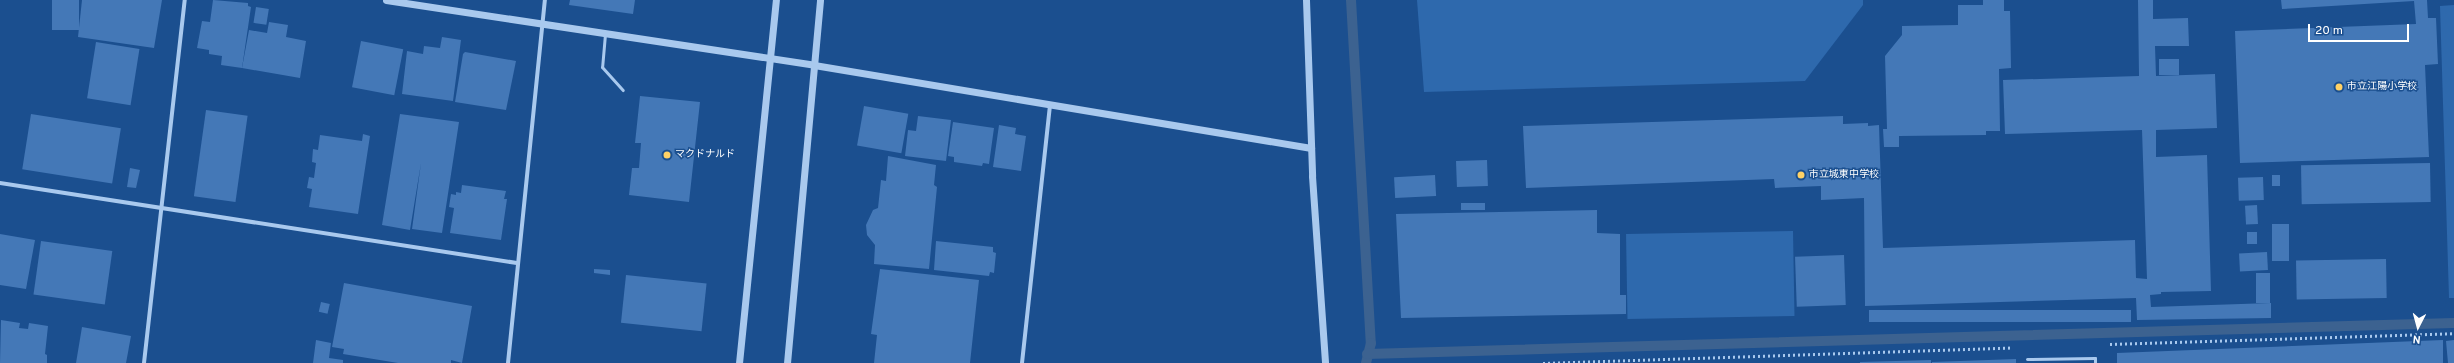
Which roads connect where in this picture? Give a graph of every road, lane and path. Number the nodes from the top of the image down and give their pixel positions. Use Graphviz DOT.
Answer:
graph roads {
  1 [pos="185,0"];
  2 [pos="386,0"];
  3 [pos="546,0"];
  4 [pos="776,0"];
  5 [pos="820,0"];
  6 [pos="1306,0"];
  7 [pos="543,24"];
  8 [pos="605,33"];
  9 [pos="770,58"];
  10 [pos="814,65"];
  11 [pos="623,90"];
  12 [pos="1050,105"];
  13 [pos="1311,148"];
  14 [pos="0,183"];
  15 [pos="162,208"];
  16 [pos="517,263"];
  17 [pos="2454,333"];
  18 [pos="2102,344"];
  19 [pos="2015,347"];
  20 [pos="2026,359"];
  21 [pos="144,363"];
  22 [pos="508,363"];
  23 [pos="739,363"];
  24 [pos="787,363"];
  25 [pos="1022,363"];
  26 [pos="1325,363"];
  27 [pos="1543,363"];
  28 [pos="2095,363"];
  1 -- 15 [label="street"];
  2 -- 7 [label="street"];
  3 -- 7 [label="street"];
  4 -- 9 [label="street"];
  5 -- 10 [label="street"];
  6 -- 13 [label="street"];
  7 -- 8 [label="street"];
  7 -- 16 [label="street"];
  8 -- 9 [label="street"];
  8 -- 11 [label="lane"];
  9 -- 10 [label="street"];
  9 -- 23 [label="street"];
  10 -- 12 [label="street"];
  10 -- 24 [label="street"];
  12 -- 13 [label="street"];
  12 -- 25 [label="street"];
  13 -- 26 [label="street"];
  14 -- 15 [label="street"];
  15 -- 16 [label="street"];
  15 -- 21 [label="street"];
  16 -- 22 [label="street"];
  17 -- 18 [label="path"];
  19 -- 27 [label="path"];
  20 -- 28 [label="lane"];
}
